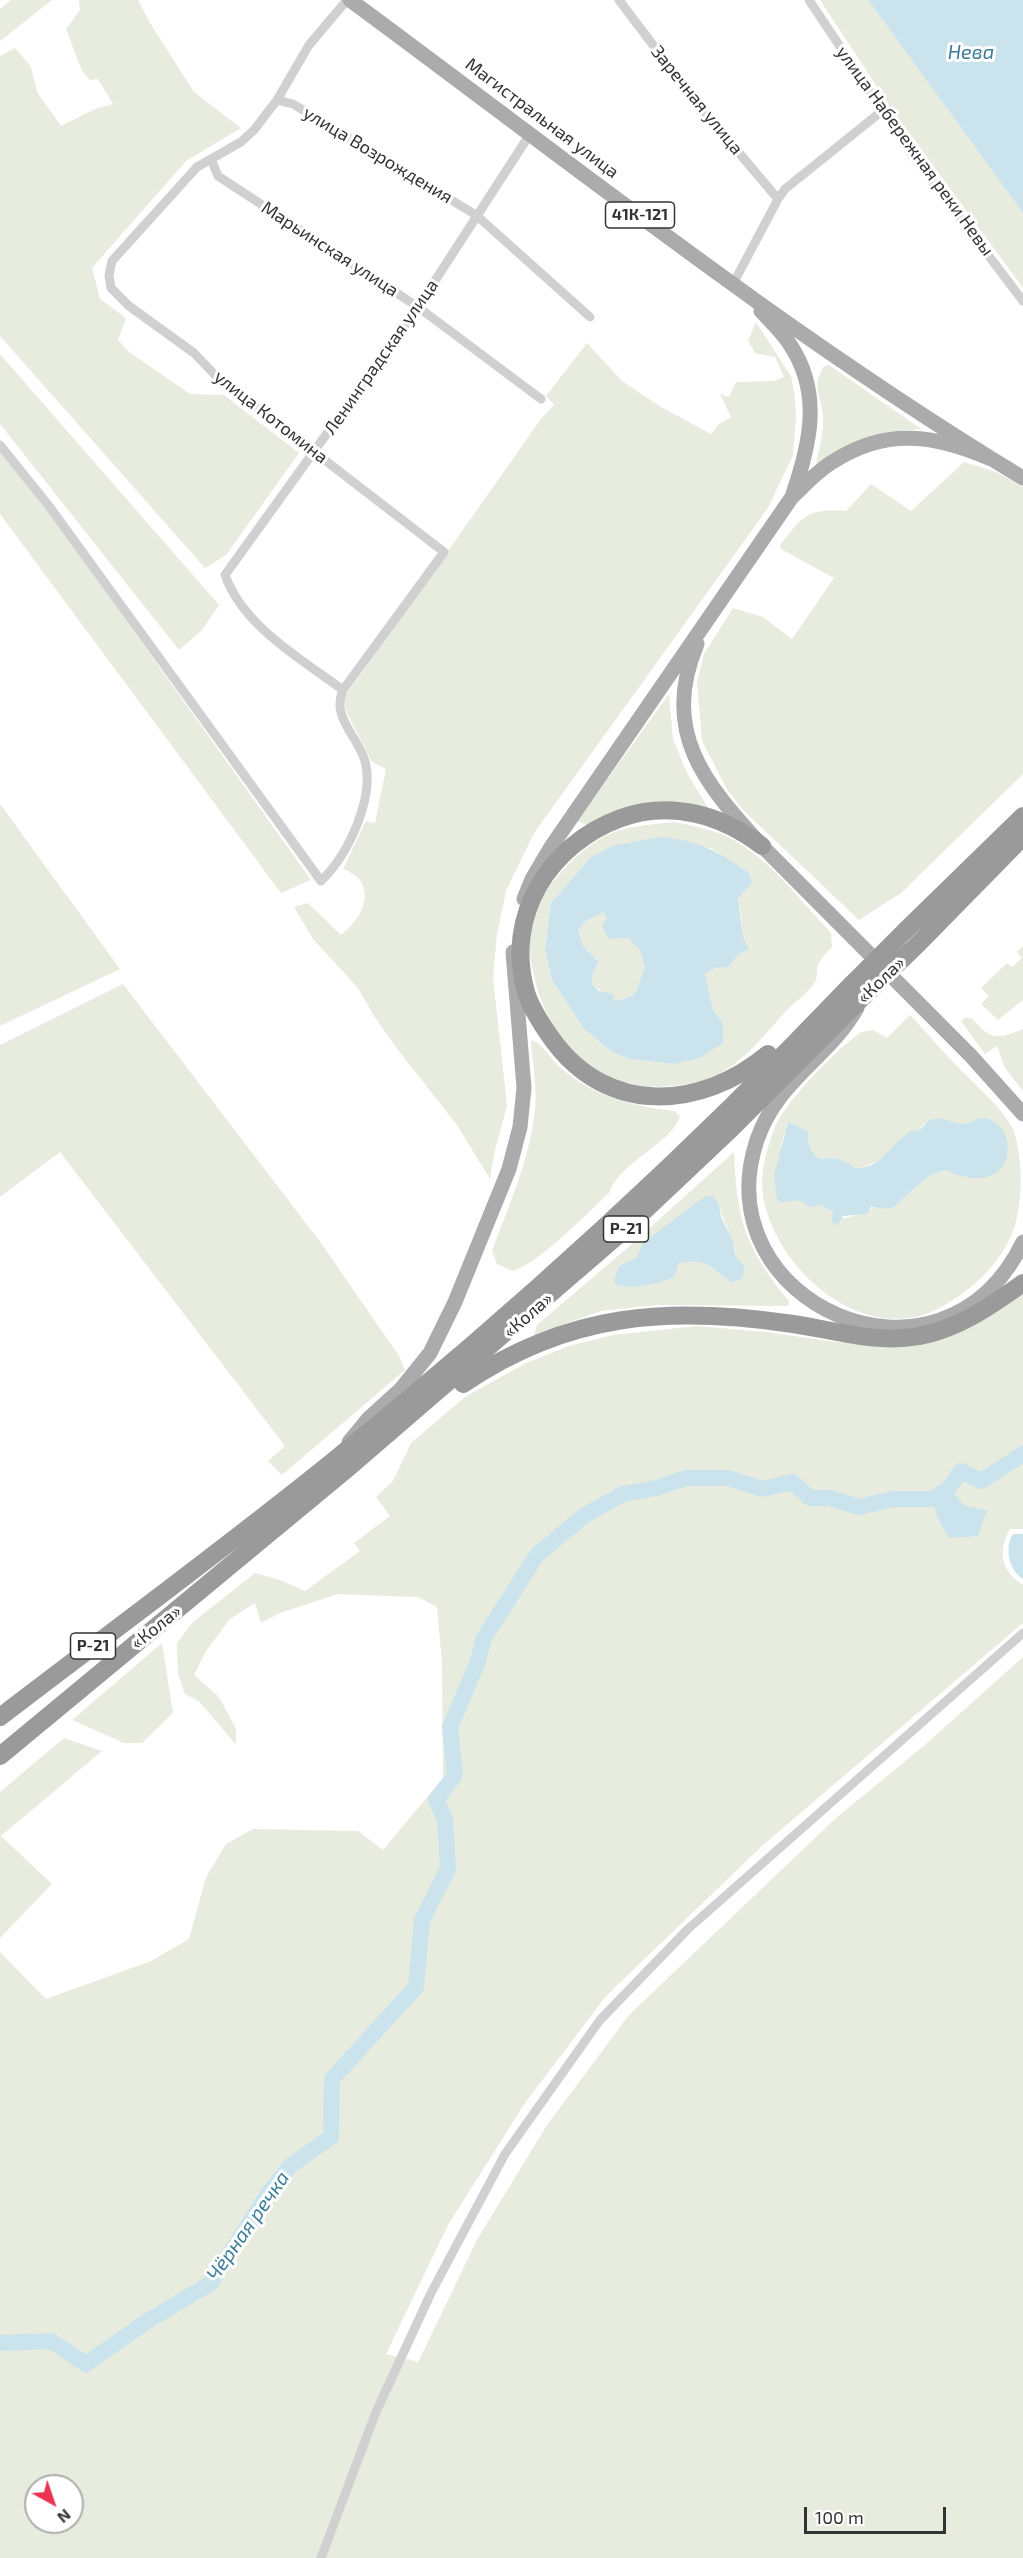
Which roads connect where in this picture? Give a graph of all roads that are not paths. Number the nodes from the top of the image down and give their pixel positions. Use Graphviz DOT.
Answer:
graph roads {
  1 [pos="348,0"];
  2 [pos="619,0"];
  3 [pos="809,0"];
  4 [pos="277,100"];
  5 [pos="882,111"];
  6 [pos="530,134"];
  7 [pos="211,159"];
  8 [pos="777,199"];
  9 [pos="476,214"];
  10 [pos="733,284"];
  11 [pos="749,296"];
  12 [pos="1023,301"];
  13 [pos="418,307"];
  14 [pos="590,317"];
  15 [pos="541,399"];
  16 [pos="0,445"];
  17 [pos="314,452"];
  18 [pos="991,459"];
  19 [pos="1023,478"];
  20 [pos="792,497"];
  21 [pos="712,614"];
  22 [pos="343,690"];
  23 [pos="1023,816"];
  24 [pos="1023,837"];
  25 [pos="762,846"];
  26 [pos="912,938"];
  27 [pos="858,990"];
  28 [pos="838,999"];
  29 [pos="971,1056"];
  30 [pos="1023,1106"];
  31 [pos="1023,1114"];
  32 [pos="1023,1242"];
  33 [pos="1023,1283"];
  34 [pos="373,1446"];
  35 [pos="335,1460"];
  36 [pos="1023,1633"];
  37 [pos="0,1717"];
  38 [pos="0,1756"];
  39 [pos="321,2558"];
  1 -- 4 [label="street"];
  1 -- 6 [label="main road, Магистральная улица / 41К-121"];
  2 -- 8 [label="street, Заречная улица"];
  3 -- 5 [label="street, улица Набережная реки Невы"];
  4 -- 7 [label="street"];
  4 -- 9 [label="street, улица Возрождения"];
  5 -- 8 [label="street"];
  5 -- 12 [label="street, улица Набережная реки Невы"];
  6 -- 9 [label="street, Ленинградская улица"];
  6 -- 10 [label="main road, Магистральная улица / 41К-121"];
  7 -- 13 [label="street, Марьинская улица"];
  7 -- 17 [label="street, улица Котомина"];
  8 -- 10 [label="street"];
  9 -- 13 [label="street, Ленинградская улица"];
  9 -- 14 [label="street, улица Возрождения"];
  10 -- 11 [label="main road, Магистральная улица / 41К-121"];
  11 -- 18 [label="main road, Магистральная улица"];
  11 -- 20 [label="main road"];
  13 -- 15 [label="street, Марьинская улица"];
  13 -- 17 [label="street, Ленинградская улица"];
  16 -- 22 [label="street"];
  17 -- 22 [label="street, Ленинградская улица"];
  17 -- 22 [label="street, улица Котомина"];
  18 -- 19 [label="main road"];
  18 -- 20 [label="main road"];
  20 -- 21 [label="main road"];
  21 -- 25 [label="main road"];
  21 -- 35 [label="main road"];
  23 -- 26 [label="highway, «Кола» / Р-21"];
  24 -- 26 [label="highway, «Кола» / Р-21"];
  25 -- 28 [label="highway"];
  25 -- 29 [label="main road"];
  26 -- 27 [label="highway, «Кола» / Р-21, bridge"];
  27 -- 28 [label="highway, «Кола» / Р-21"];
  27 -- 32 [label="main road"];
  27 -- 34 [label="highway, «Кола» / Р-21"];
  28 -- 35 [label="highway, «Кола» / Р-21"];
  29 -- 30 [label="main road"];
  29 -- 31 [label="main road"];
  33 -- 34 [label="highway"];
  34 -- 38 [label="highway, «Кола» / Р-21"];
  35 -- 37 [label="highway, «Кола» / Р-21"];
  36 -- 39 [label="street"];
}
